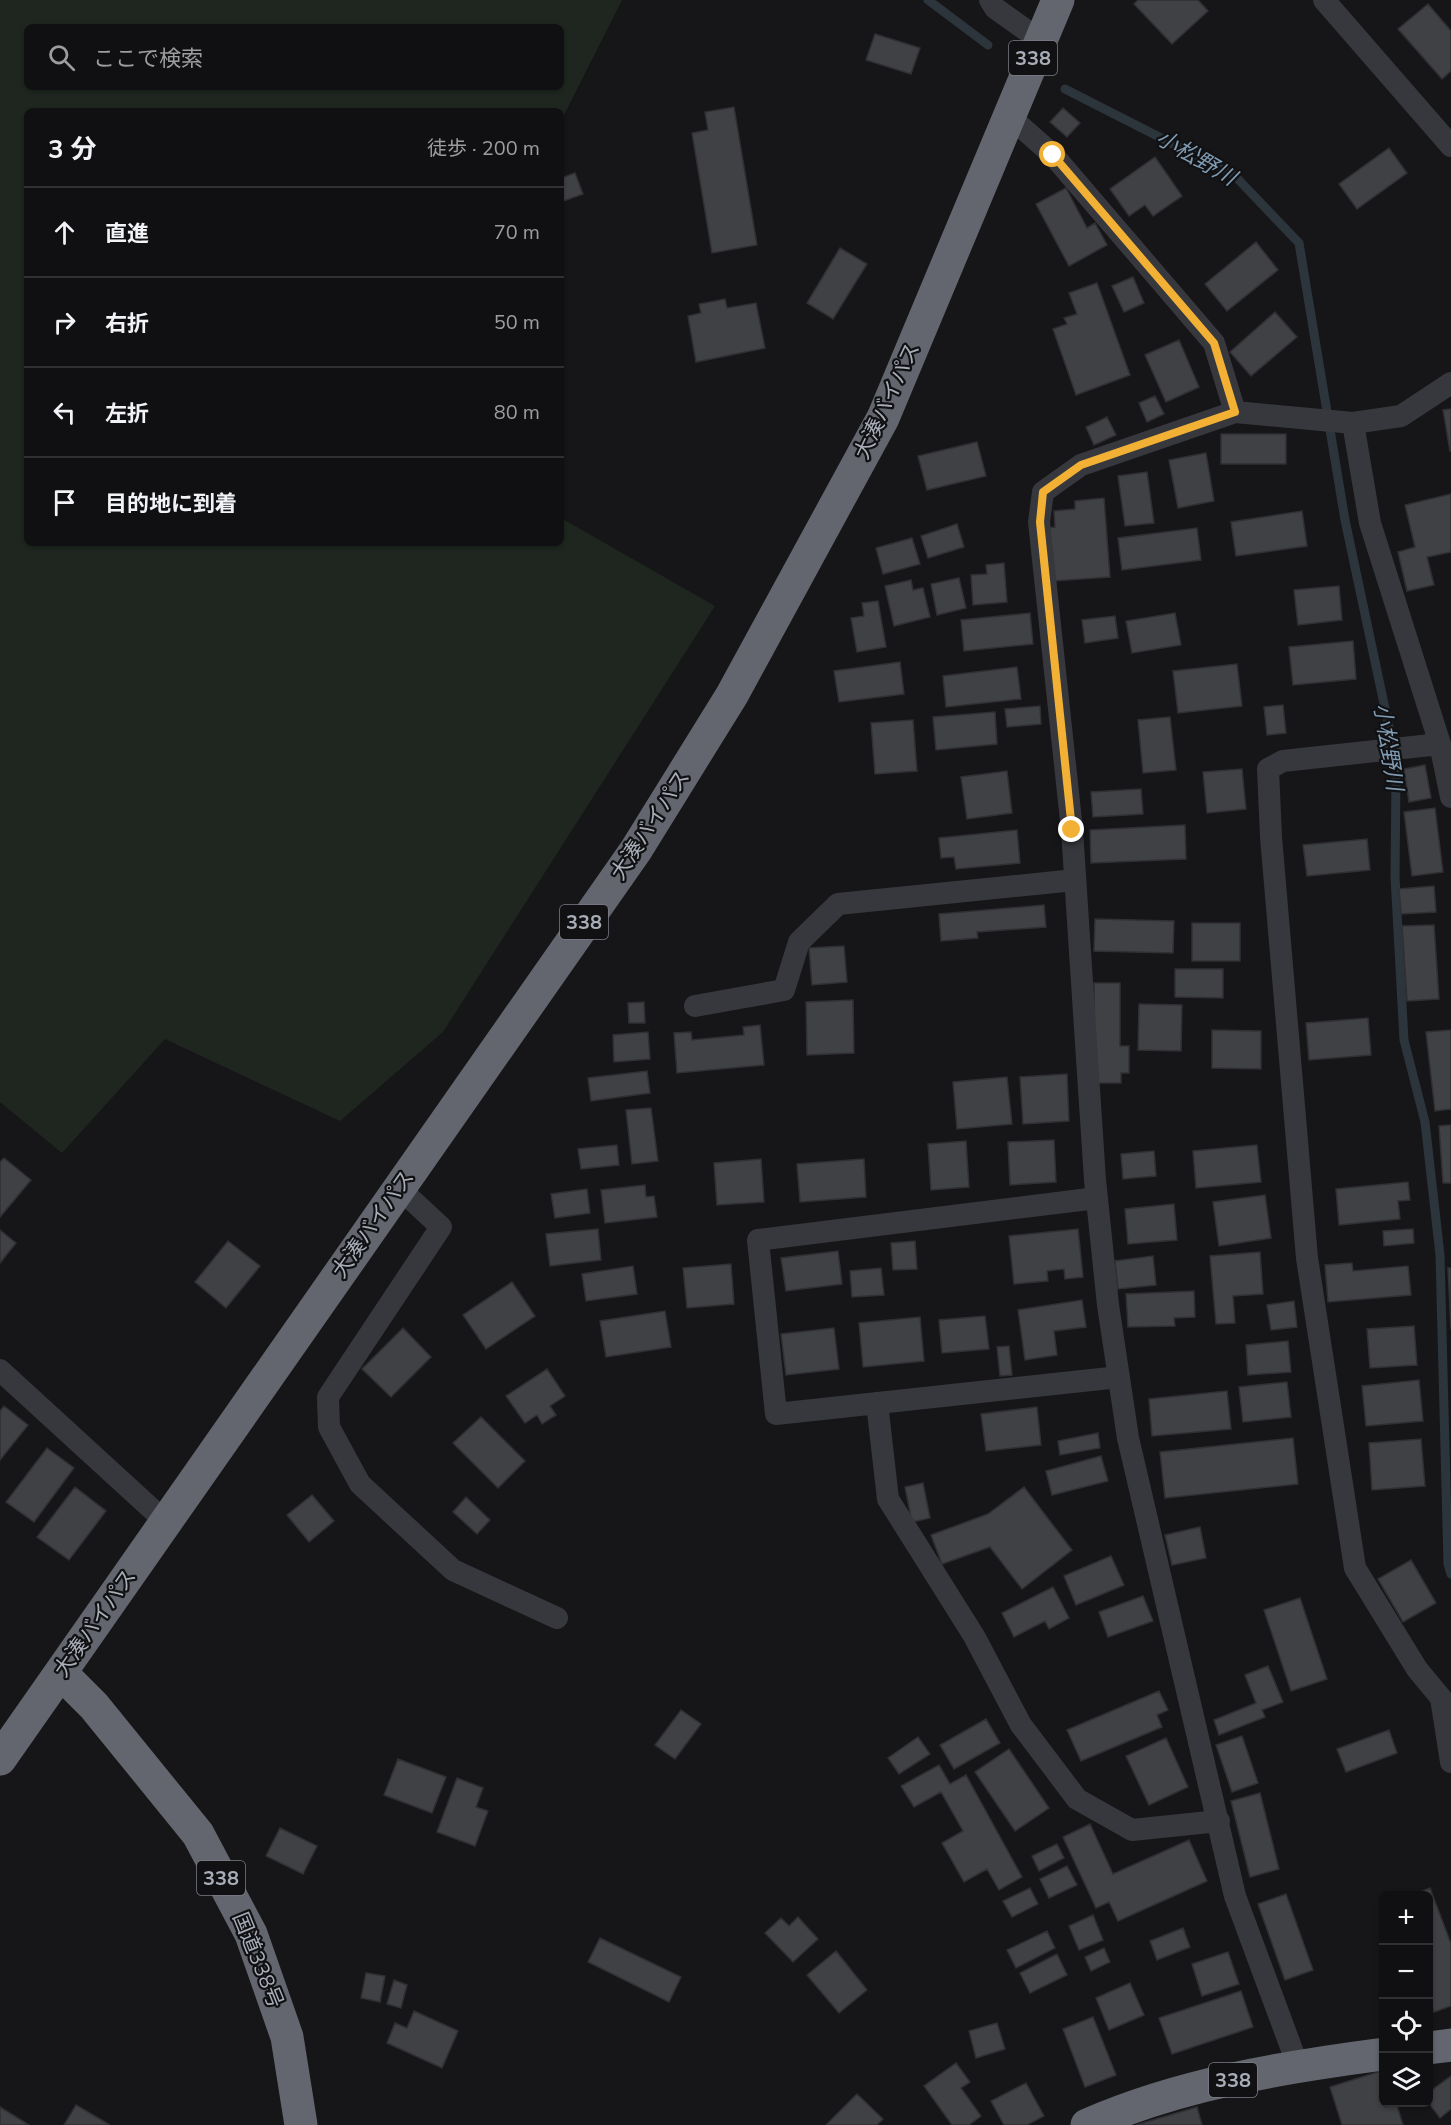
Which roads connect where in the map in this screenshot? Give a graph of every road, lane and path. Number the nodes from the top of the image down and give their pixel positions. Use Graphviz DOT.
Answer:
graph roads {
  1 [pos="990,0"];
  2 [pos="1058,0"];
  3 [pos="1324,0"];
  4 [pos="1041,41"];
  5 [pos="1009,116"];
  6 [pos="1451,146"];
  7 [pos="1451,383"];
  8 [pos="1235,412"];
  9 [pos="1347,423"];
  10 [pos="1440,744"];
  11 [pos="1451,796"];
  12 [pos="1075,880"];
  13 [pos="695,1006"];
  14 [pos="399,1188"];
  15 [pos="1097,1198"];
  16 [pos="0,1370"];
  17 [pos="1119,1377"];
  18 [pos="877,1403"];
  19 [pos="166,1522"];
  20 [pos="557,1618"];
  21 [pos="61,1673"];
  22 [pos="1446,1691"];
  23 [pos="0,1759"];
  24 [pos="1451,1762"];
  25 [pos="1219,1821"];
  26 [pos="1451,2045"];
  27 [pos="1433,2047"];
  28 [pos="1379,2055"];
  29 [pos="1298,2066"];
  30 [pos="301,2125"];
  31 [pos="1087,2125"];
  1 -- 4 [label="street"];
  2 -- 4 [label="highway, 大湊バイパス / 338"];
  3 -- 6 [label="street"];
  4 -- 5 [label="highway, 大湊バイパス / 338"];
  5 -- 8 [label="street"];
  5 -- 14 [label="highway, 大湊バイパス / 338"];
  7 -- 9 [label="street"];
  8 -- 9 [label="street"];
  8 -- 12 [label="street"];
  9 -- 10 [label="street"];
  10 -- 11 [label="street"];
  10 -- 22 [label="street"];
  12 -- 13 [label="street"];
  12 -- 15 [label="street"];
  14 -- 19 [label="highway, 大湊バイパス / 338"];
  14 -- 20 [label="street"];
  15 -- 17 [label="street"];
  15 -- 18 [label="street"];
  16 -- 19 [label="street"];
  17 -- 18 [label="street"];
  17 -- 25 [label="street"];
  18 -- 25 [label="street"];
  19 -- 21 [label="highway, 大湊バイパス / 338"];
  21 -- 23 [label="highway, 大湊バイパス / 338"];
  21 -- 30 [label="highway, 国道338号 / 338"];
  22 -- 24 [label="street"];
  25 -- 29 [label="street"];
  26 -- 27 [label="highway"];
  28 -- 29 [label="highway, 338"];
  29 -- 31 [label="highway, 338"];
}
